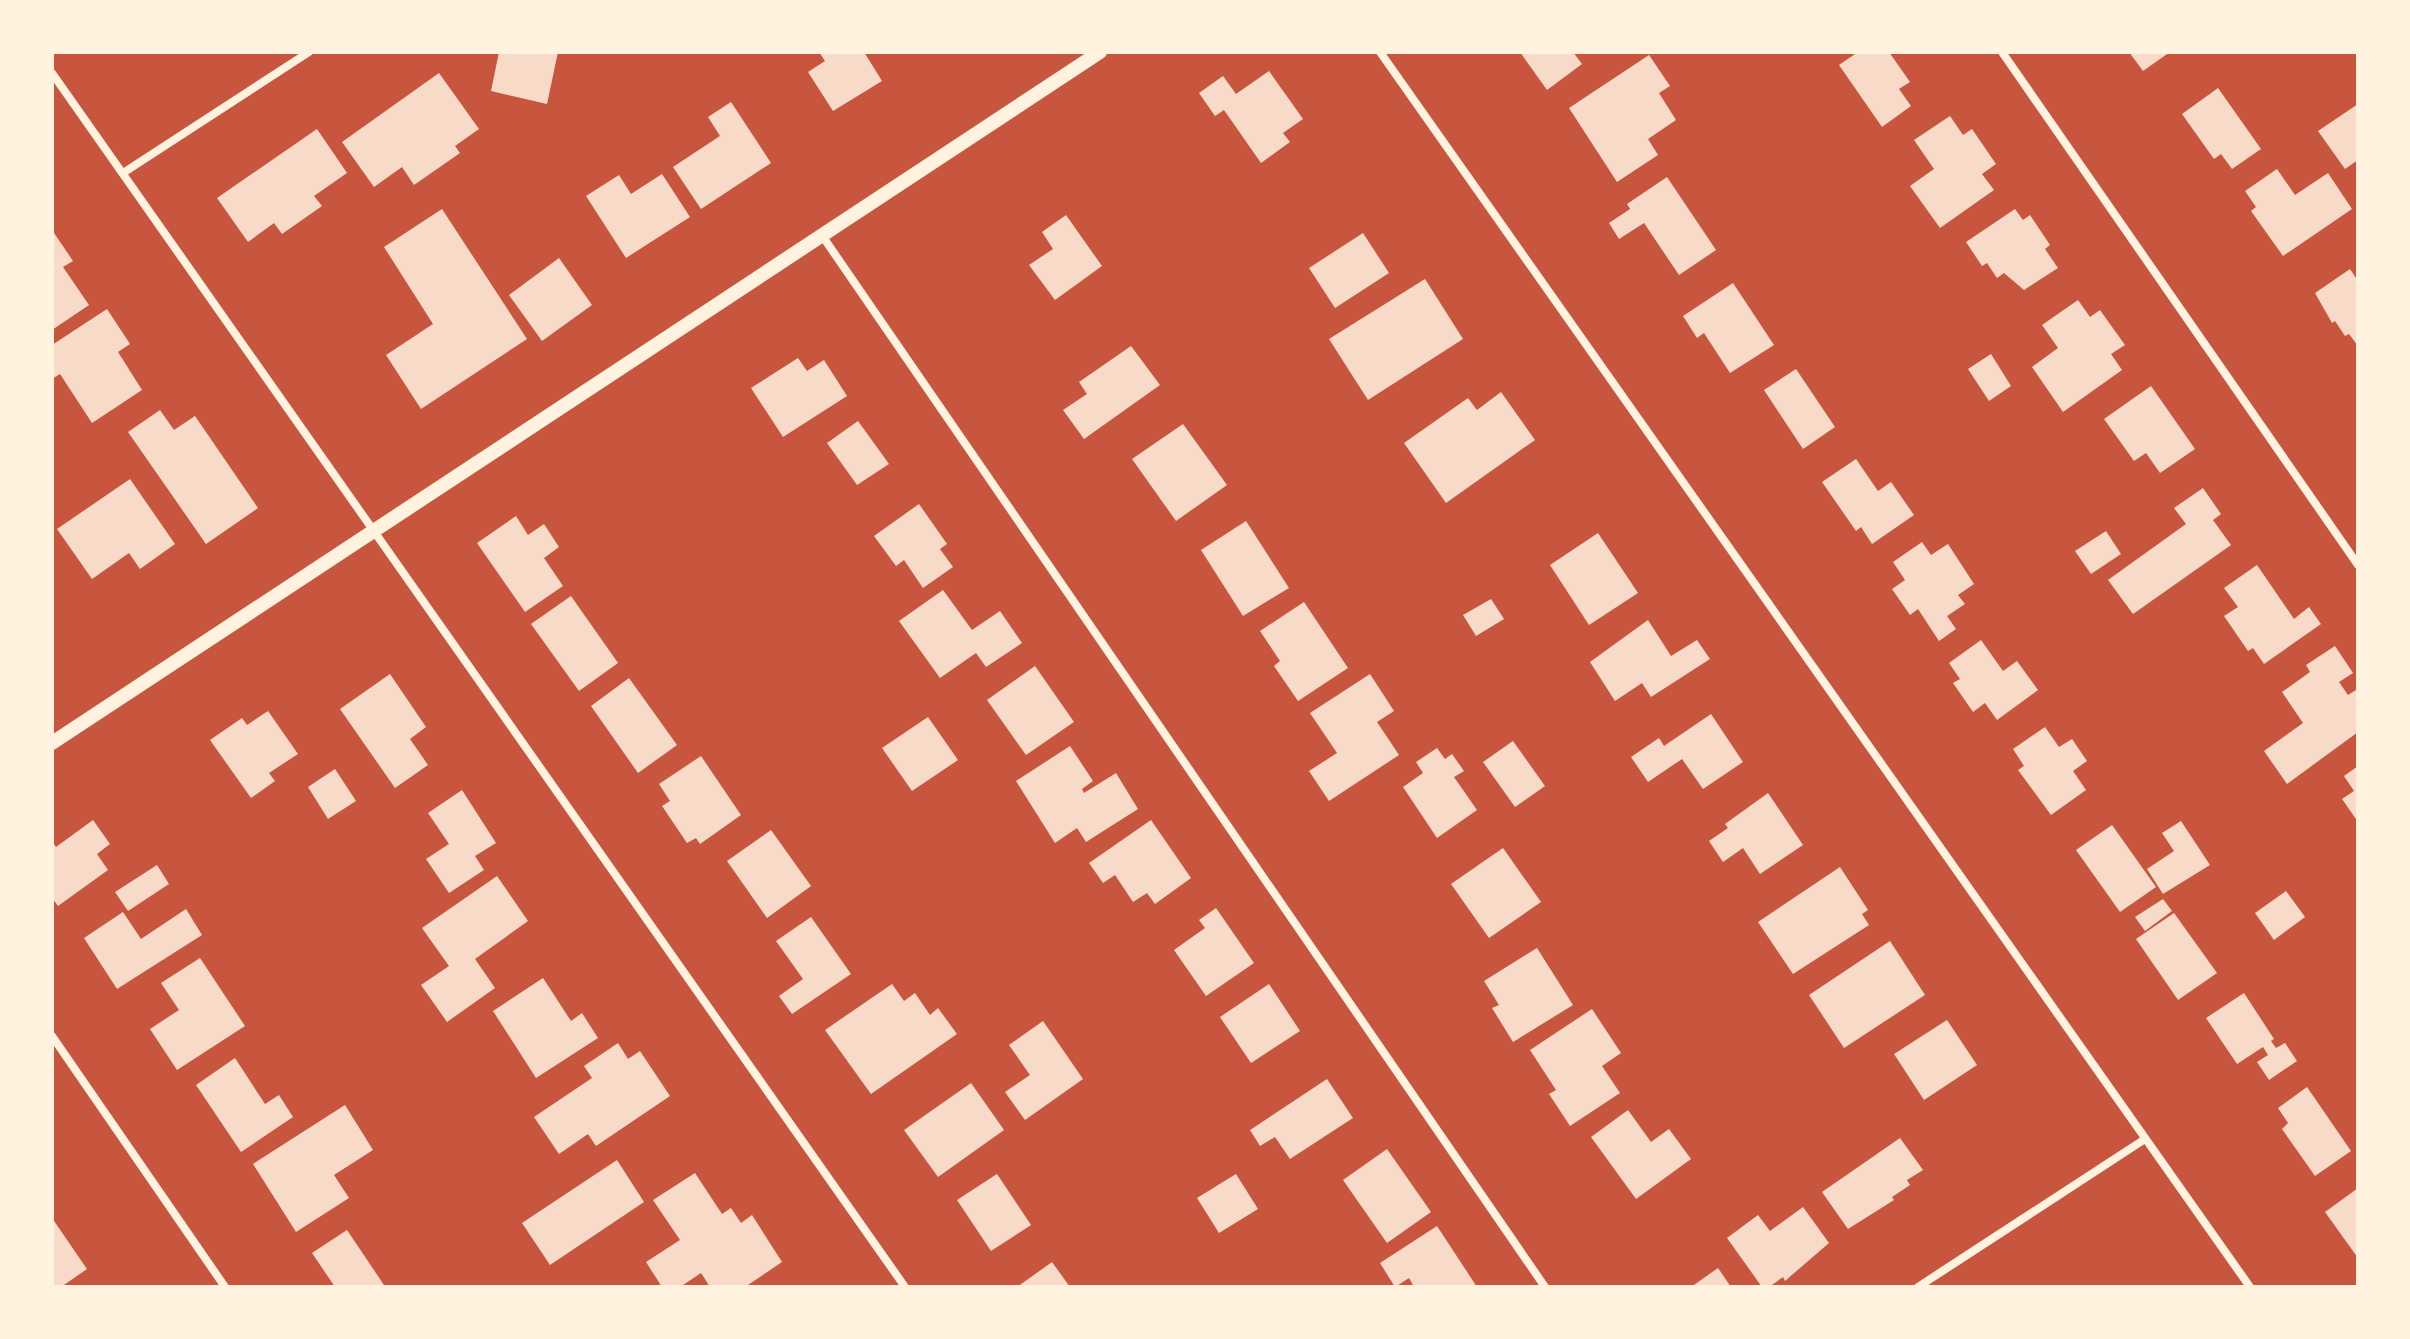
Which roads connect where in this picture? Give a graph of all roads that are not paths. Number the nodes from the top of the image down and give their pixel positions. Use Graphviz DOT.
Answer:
graph roads {
  1 [pos="309,52"];
  2 [pos="1100,52"];
  3 [pos="1380,52"];
  4 [pos="2002,52"];
  5 [pos="52,73"];
  6 [pos="123,173"];
  7 [pos="821,233"];
  8 [pos="373,532"];
  9 [pos="2358,565"];
  10 [pos="52,743"];
  11 [pos="52,1036"];
  12 [pos="2145,1139"];
  13 [pos="225,1287"];
  14 [pos="905,1287"];
  15 [pos="1545,1287"];
  16 [pos="1918,1287"];
  17 [pos="2250,1287"];
  1 -- 6 [label="street"];
  2 -- 7 [label="street"];
  3 -- 12 [label="street"];
  4 -- 9 [label="street"];
  5 -- 6 [label="street"];
  6 -- 8 [label="street"];
  7 -- 8 [label="street"];
  7 -- 15 [label="street"];
  8 -- 10 [label="street"];
  8 -- 14 [label="street"];
  11 -- 13 [label="street"];
  12 -- 16 [label="street"];
  12 -- 17 [label="street"];
}
